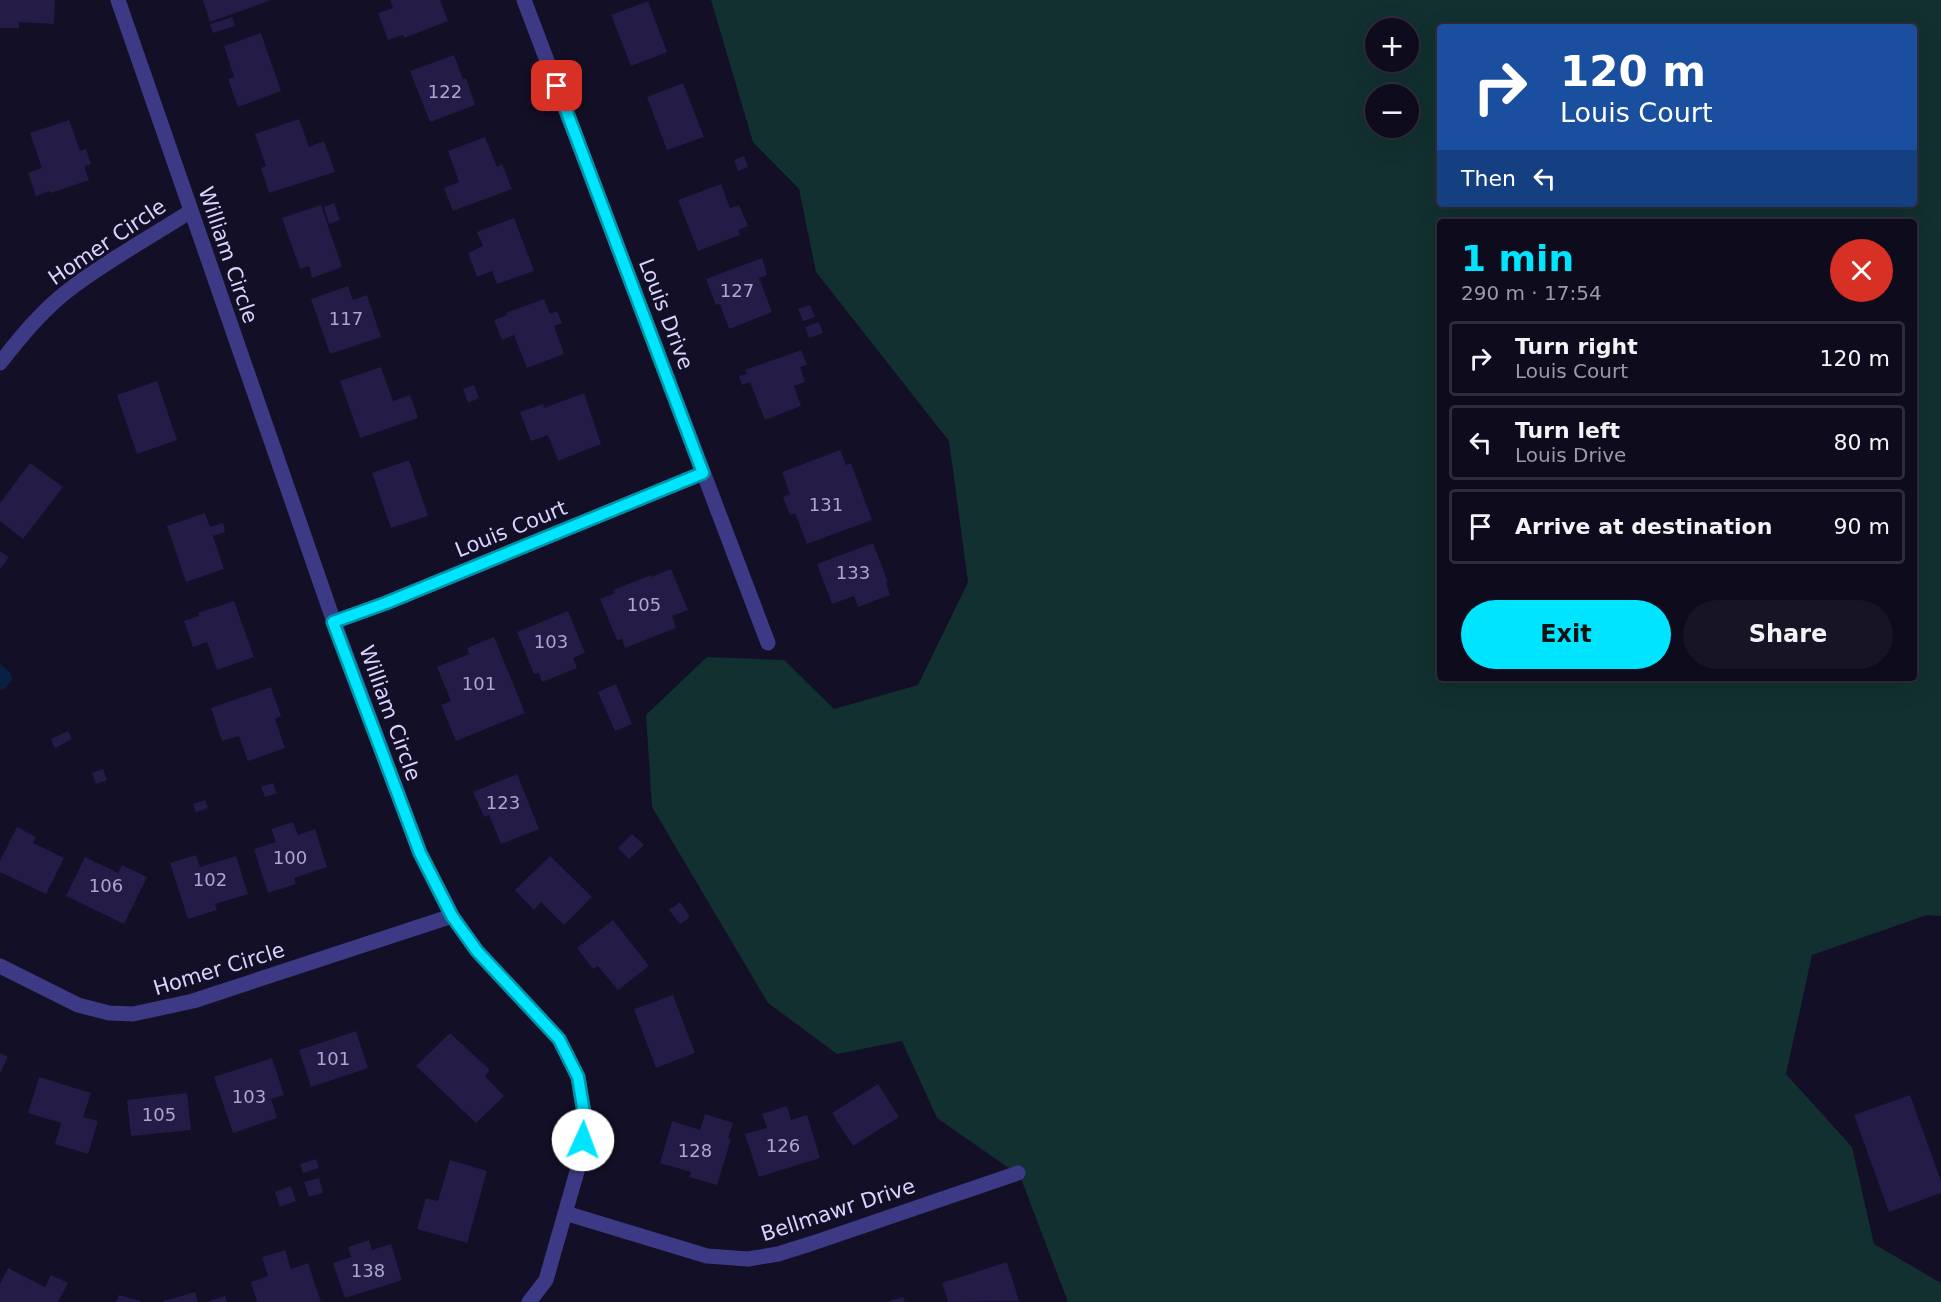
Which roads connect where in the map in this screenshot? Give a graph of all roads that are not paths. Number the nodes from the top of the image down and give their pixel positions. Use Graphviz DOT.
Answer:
graph roads {
  1 [pos="118,0"];
  2 [pos="524,0"];
  3 [pos="191,211"];
  4 [pos="0,363"];
  5 [pos="703,473"];
  6 [pos="333,622"];
  7 [pos="768,643"];
  8 [pos="452,916"];
  9 [pos="0,966"];
  10 [pos="1018,1173"];
  11 [pos="565,1213"];
  12 [pos="529,1302"];
  1 -- 3 [label="street, William Circle"];
  2 -- 5 [label="street, Louis Drive"];
  3 -- 4 [label="street, Homer Circle"];
  3 -- 6 [label="street, William Circle"];
  5 -- 6 [label="street, Louis Court"];
  5 -- 7 [label="street, Louis Drive"];
  6 -- 8 [label="street, William Circle"];
  8 -- 9 [label="street, Homer Circle"];
  8 -- 11 [label="street, William Circle"];
  10 -- 11 [label="street, Bellmawr Drive"];
  11 -- 12 [label="street, William Circle"];
}
